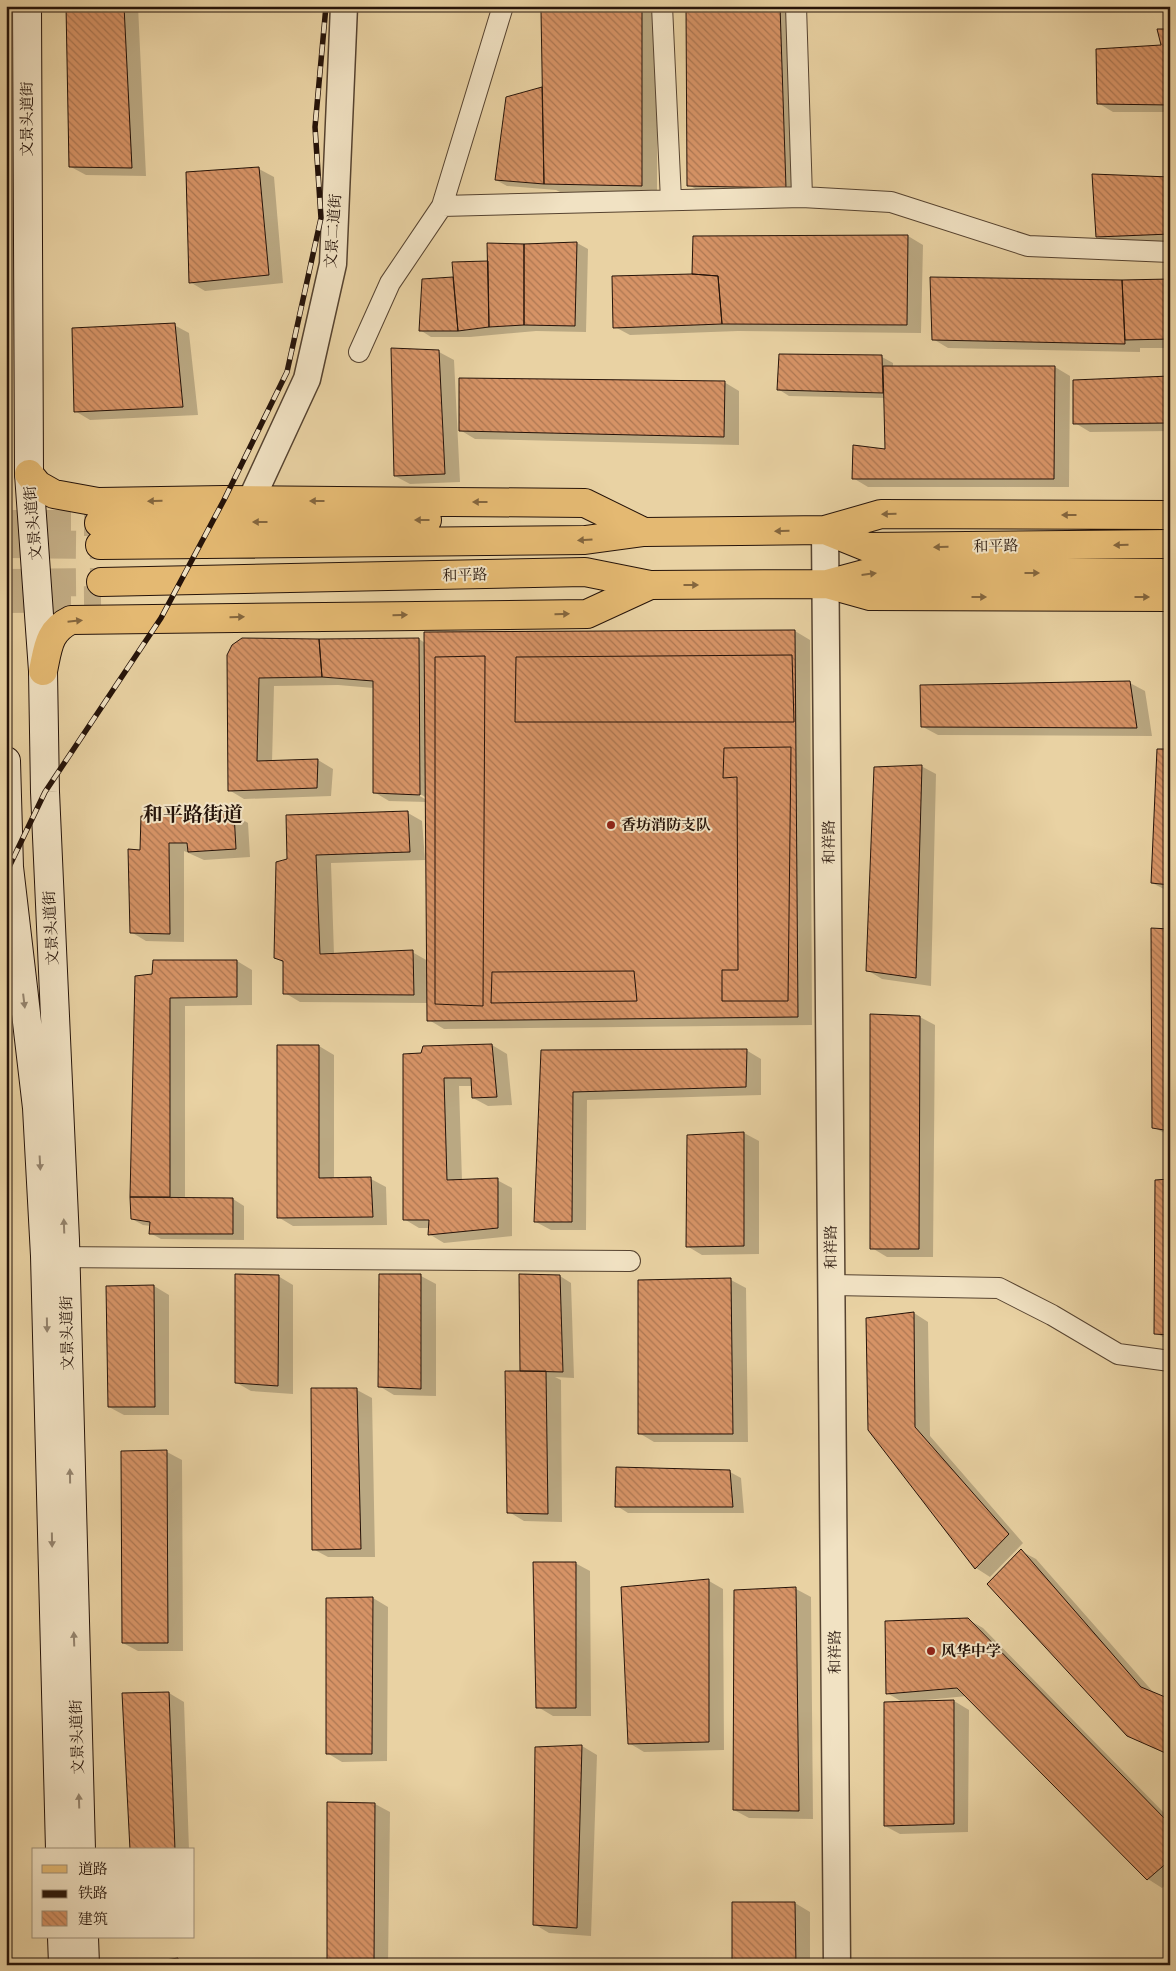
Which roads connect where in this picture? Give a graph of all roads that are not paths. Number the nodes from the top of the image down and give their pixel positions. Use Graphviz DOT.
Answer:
graph roads {
  1 [pos="27,6"];
  2 [pos="344,6"];
  3 [pos="503,6"];
  4 [pos="662,6"];
  5 [pos="796,6"];
  6 [pos="802,197"];
  7 [pos="671,200"];
  8 [pos="442,206"];
  9 [pos="1170,252"];
  10 [pos="359,352"];
  11 [pos="29,474"];
  12 [pos="251,500"];
  13 [pos="1170,515"];
  14 [pos="825,530"];
  15 [pos="644,532"];
  16 [pos="99,534"];
  17 [pos="1170,544"];
  18 [pos="1170,573"];
  19 [pos="827,584"];
  20 [pos="650,585"];
  21 [pos="101,590"];
  22 [pos="1170,597"];
  23 [pos="43,671"];
  24 [pos="6,761"];
  25 [pos="55,1257"];
  26 [pos="630,1261"];
  27 [pos="832,1285"];
  28 [pos="1170,1361"];
  29 [pos="60,1848"];
  30 [pos="81,1848"];
  31 [pos="62,1938"];
  32 [pos="84,1938"];
  33 [pos="63,1965"];
  34 [pos="85,1965"];
  35 [pos="837,1965"];
  1 -- 11 [label="main road, 文景头道街"];
  2 -- 12 [label="street, 文景二道街"];
  3 -- 8 [label="street"];
  4 -- 7 [label="street"];
  5 -- 6 [label="street"];
  6 -- 7 [label="street"];
  6 -- 9 [label="street"];
  7 -- 8 [label="street"];
  8 -- 10 [label="street"];
  12 -- 11 [label="main road, one-way"];
  11 -- 23 [label="main road, 文景头道街"];
  15 -- 12 [label="main road, one-way"];
  13 -- 14 [label="main road, 和平路, one-way"];
  14 -- 15 [label="main road, 和平路, one-way"];
  17 -- 14 [label="main road, 和平路, one-way"];
  14 -- 19 [label="street, 和祥路"];
  15 -- 16 [label="main road, one-way"];
  19 -- 18 [label="main road, 和平路, one-way"];
  20 -- 19 [label="main road, 和平路, one-way"];
  19 -- 22 [label="main road, 和平路, one-way"];
  19 -- 27 [label="street, 和祥路"];
  20 -- 21 [label="main road, 和平路"];
  23 -- 20 [label="main road, one-way"];
  25 -- 23 [label="main road, 文景头道街, one-way"];
  24 -- 25 [label="main road, 文景头道街, one-way"];
  25 -- 26 [label="street"];
  25 -- 29 [label="main road, 文景头道街, one-way"];
  30 -- 25 [label="main road, 文景头道街, one-way"];
  27 -- 28 [label="street"];
  27 -- 35 [label="street, 和祥路"];
  31 -- 33 [label="main road"];
  32 -- 34 [label="main road"];
}
